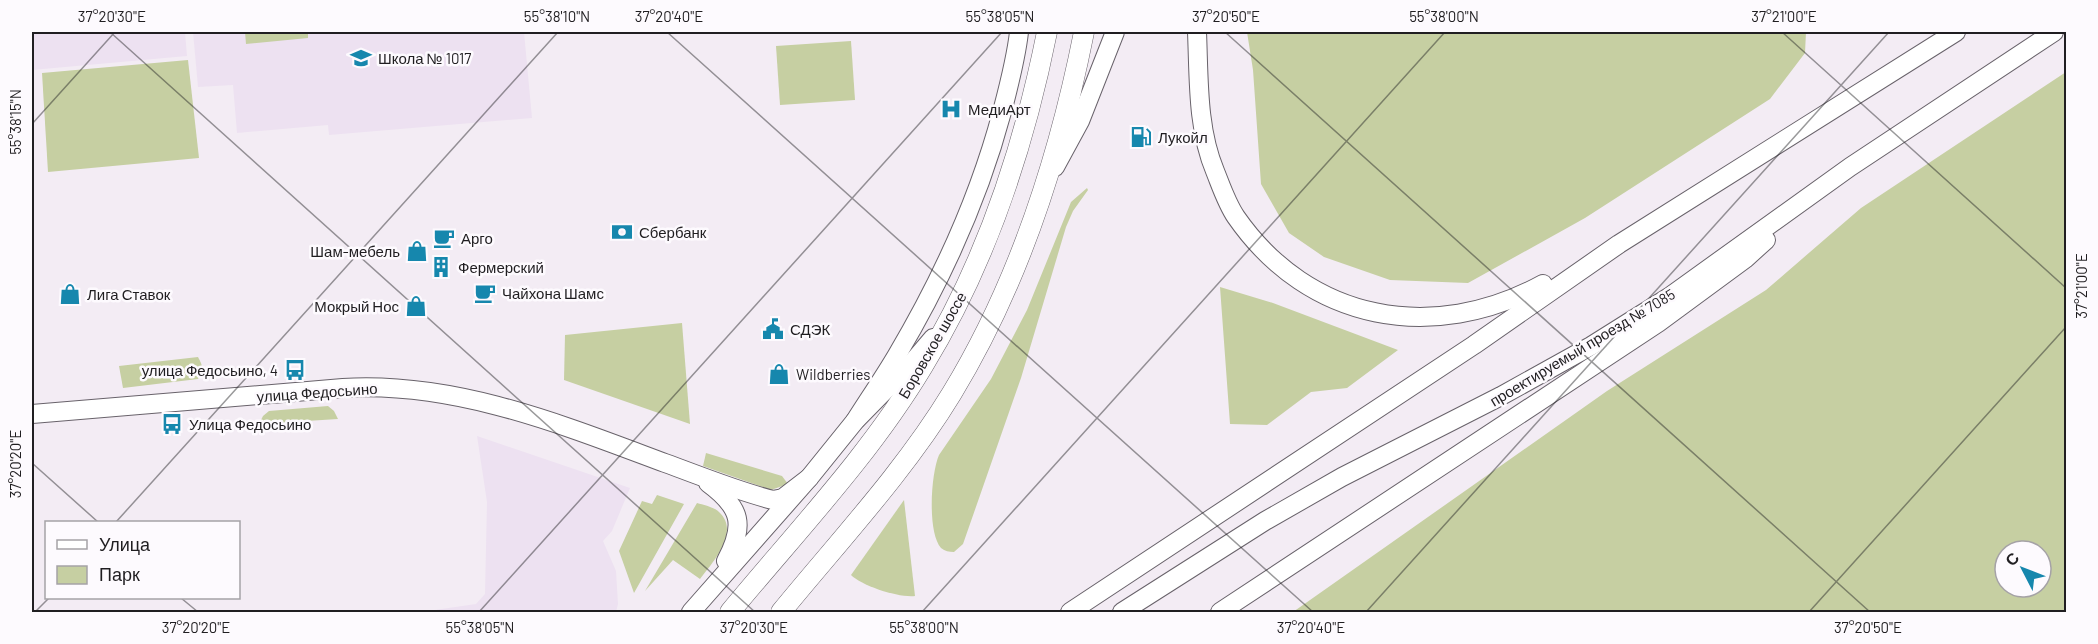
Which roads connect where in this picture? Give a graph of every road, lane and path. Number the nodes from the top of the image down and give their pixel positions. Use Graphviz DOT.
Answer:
graph roads {
  1 [pos="1019,32"];
  2 [pos="1047,32"];
  3 [pos="1084,32"];
  4 [pos="1115,32"];
  5 [pos="1197,32"];
  6 [pos="1956,32"];
  7 [pos="2054,32"];
  8 [pos="1850,167"];
  9 [pos="1045,187"];
  10 [pos="1619,244"];
  11 [pos="961,297"];
  12 [pos="32,414"];
  13 [pos="855,421"];
  14 [pos="697,475"];
  15 [pos="809,478"];
  16 [pos="715,584"];
  17 [pos="691,612"];
  18 [pos="730,612"];
  19 [pos="781,612"];
  20 [pos="1070,612"];
  21 [pos="1122,612"];
  22 [pos="1220,612"];
  1 -- 13 [label="main road"];
  2 -- 11 [label="main road, Боровское шоссе"];
  3 -- 9 [label="main road"];
  4 -- 9 [label="main road"];
  5 -- 10 [label="main road"];
  6 -- 10 [label="main road"];
  7 -- 8 [label="main road, проектируемый проезд № 7085"];
  8 -- 21 [label="main road, проектируемый проезд № 7085"];
  8 -- 22 [label="main road"];
  9 -- 19 [label="main road"];
  10 -- 20 [label="main road"];
  11 -- 13 [label="main road"];
  11 -- 18 [label="main road, Боровское шоссе"];
  12 -- 14 [label="main road, улица Федосьино"];
  13 -- 15 [label="main road"];
  14 -- 15 [label="main road, улица Федосьино"];
  14 -- 16 [label="main road"];
  15 -- 16 [label="main road"];
  16 -- 17 [label="main road"];
}
